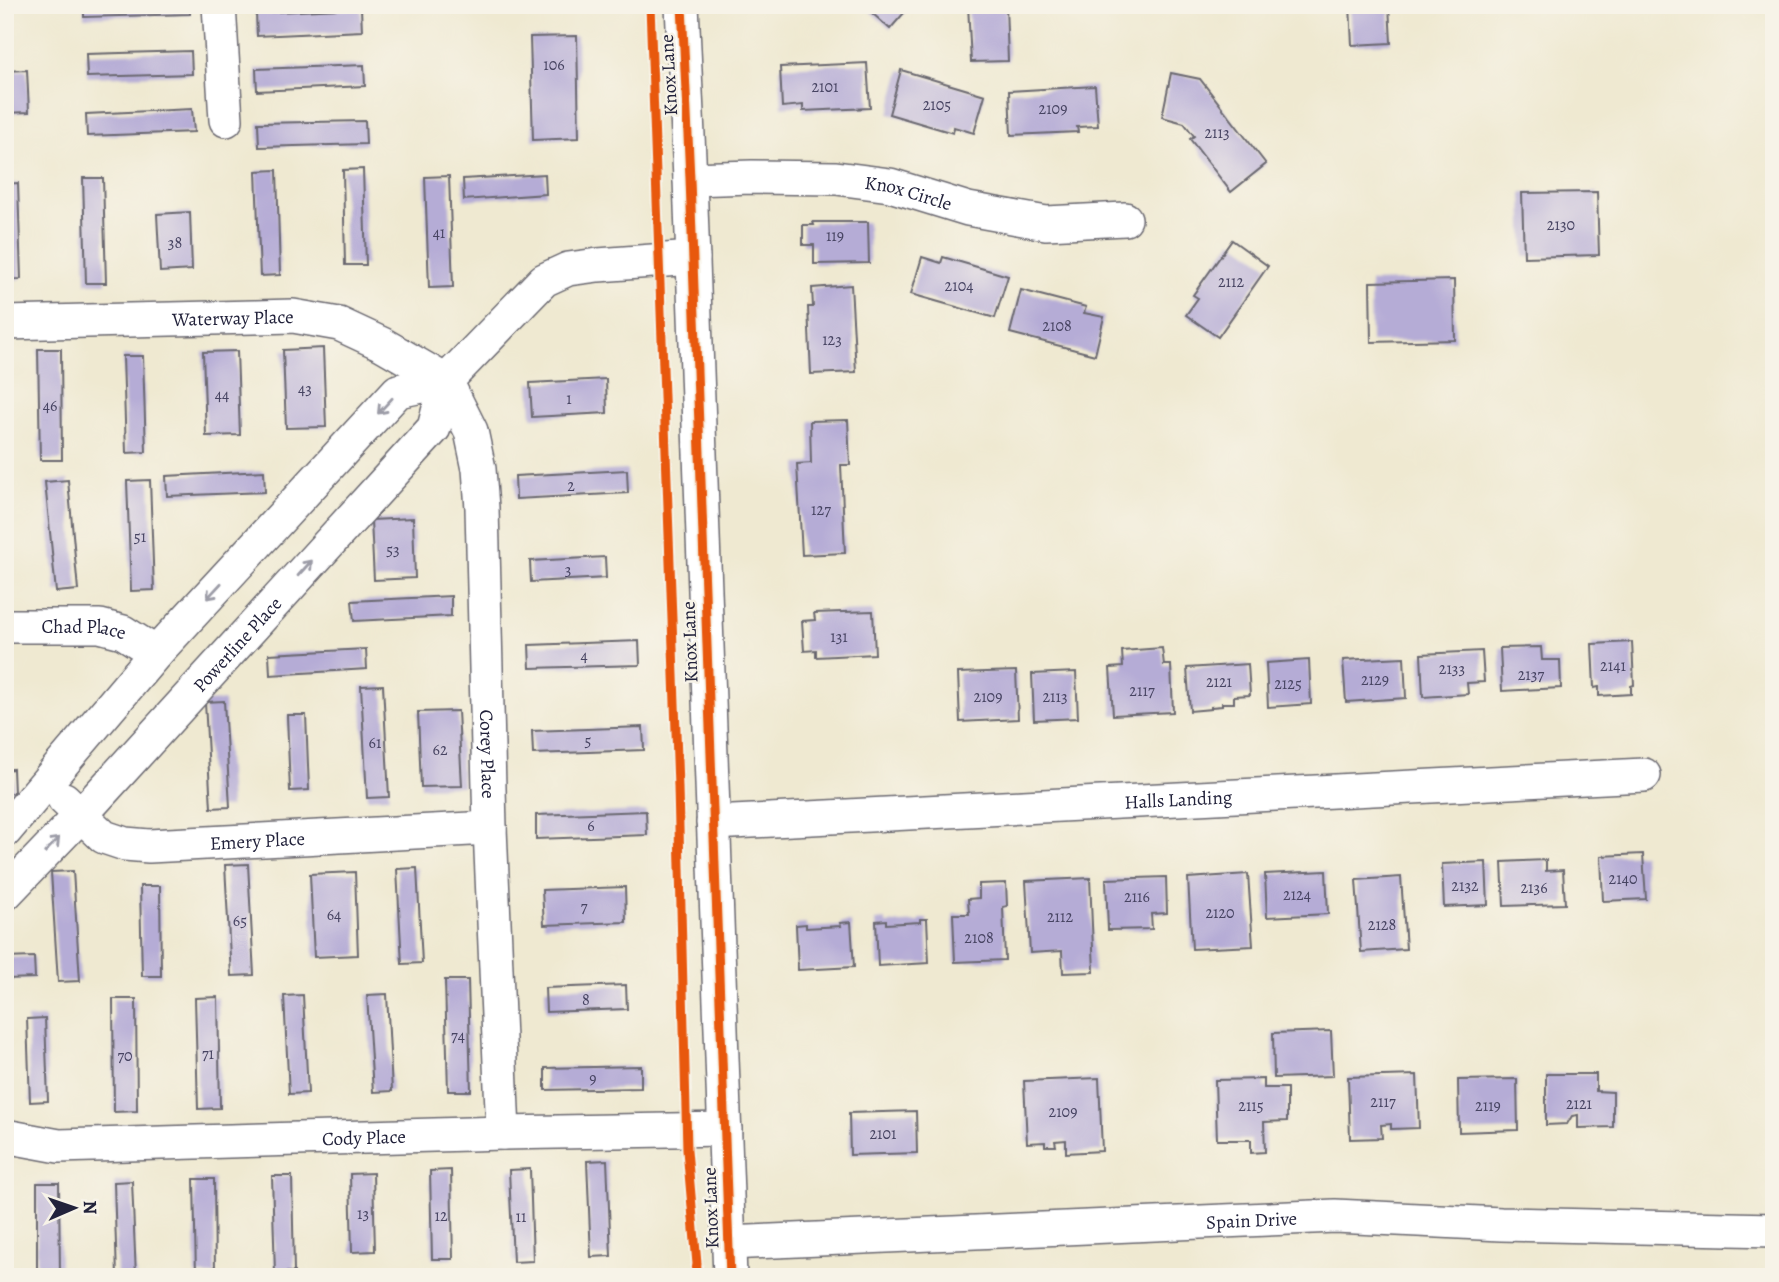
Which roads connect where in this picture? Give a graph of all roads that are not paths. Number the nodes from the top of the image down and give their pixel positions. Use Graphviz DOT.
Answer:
graph roads {
  1 [pos="219,5"];
  2 [pos="682,5"];
  3 [pos="226,120"];
  4 [pos="691,179"];
  5 [pos="1125,219"];
  6 [pos="693,258"];
  7 [pos="5,323"];
  8 [pos="446,381"];
  9 [pos="5,626"];
  10 [pos="156,653"];
  11 [pos="1644,775"];
  12 [pos="47,783"];
  13 [pos="81,815"];
  14 [pos="713,823"];
  15 [pos="490,828"];
  16 [pos="5,831"];
  17 [pos="5,894"];
  18 [pos="725,1129"];
  19 [pos="503,1133"];
  20 [pos="5,1136"];
  21 [pos="1774,1230"];
  22 [pos="729,1243"];
  23 [pos="730,1277"];
  1 -- 3 [label="street"];
  2 -- 4 [label="street, Knox Lane"];
  4 -- 5 [label="street, Knox Circle"];
  4 -- 6 [label="street, Knox Lane"];
  6 -- 8 [label="street, Powerline Place"];
  6 -- 14 [label="street, Knox Lane"];
  7 -- 8 [label="street, Waterway Place"];
  8 -- 10 [label="street, one-way"];
  13 -- 8 [label="street, Powerline Place, one-way"];
  8 -- 15 [label="street, Corey Place"];
  9 -- 10 [label="street, Chad Place"];
  10 -- 12 [label="street"];
  11 -- 14 [label="street, Halls Landing"];
  12 -- 13 [label="street, Emery Place"];
  12 -- 16 [label="street"];
  13 -- 15 [label="street, Emery Place"];
  17 -- 13 [label="street, Powerline Place, one-way"];
  14 -- 18 [label="street, Knox Lane"];
  15 -- 19 [label="street, Corey Place"];
  18 -- 19 [label="street, Cody Place"];
  18 -- 22 [label="street, Knox Lane"];
  19 -- 20 [label="street, Cody Place"];
  21 -- 22 [label="street, Spain Drive"];
  22 -- 23 [label="street, Knox Lane"];
}
